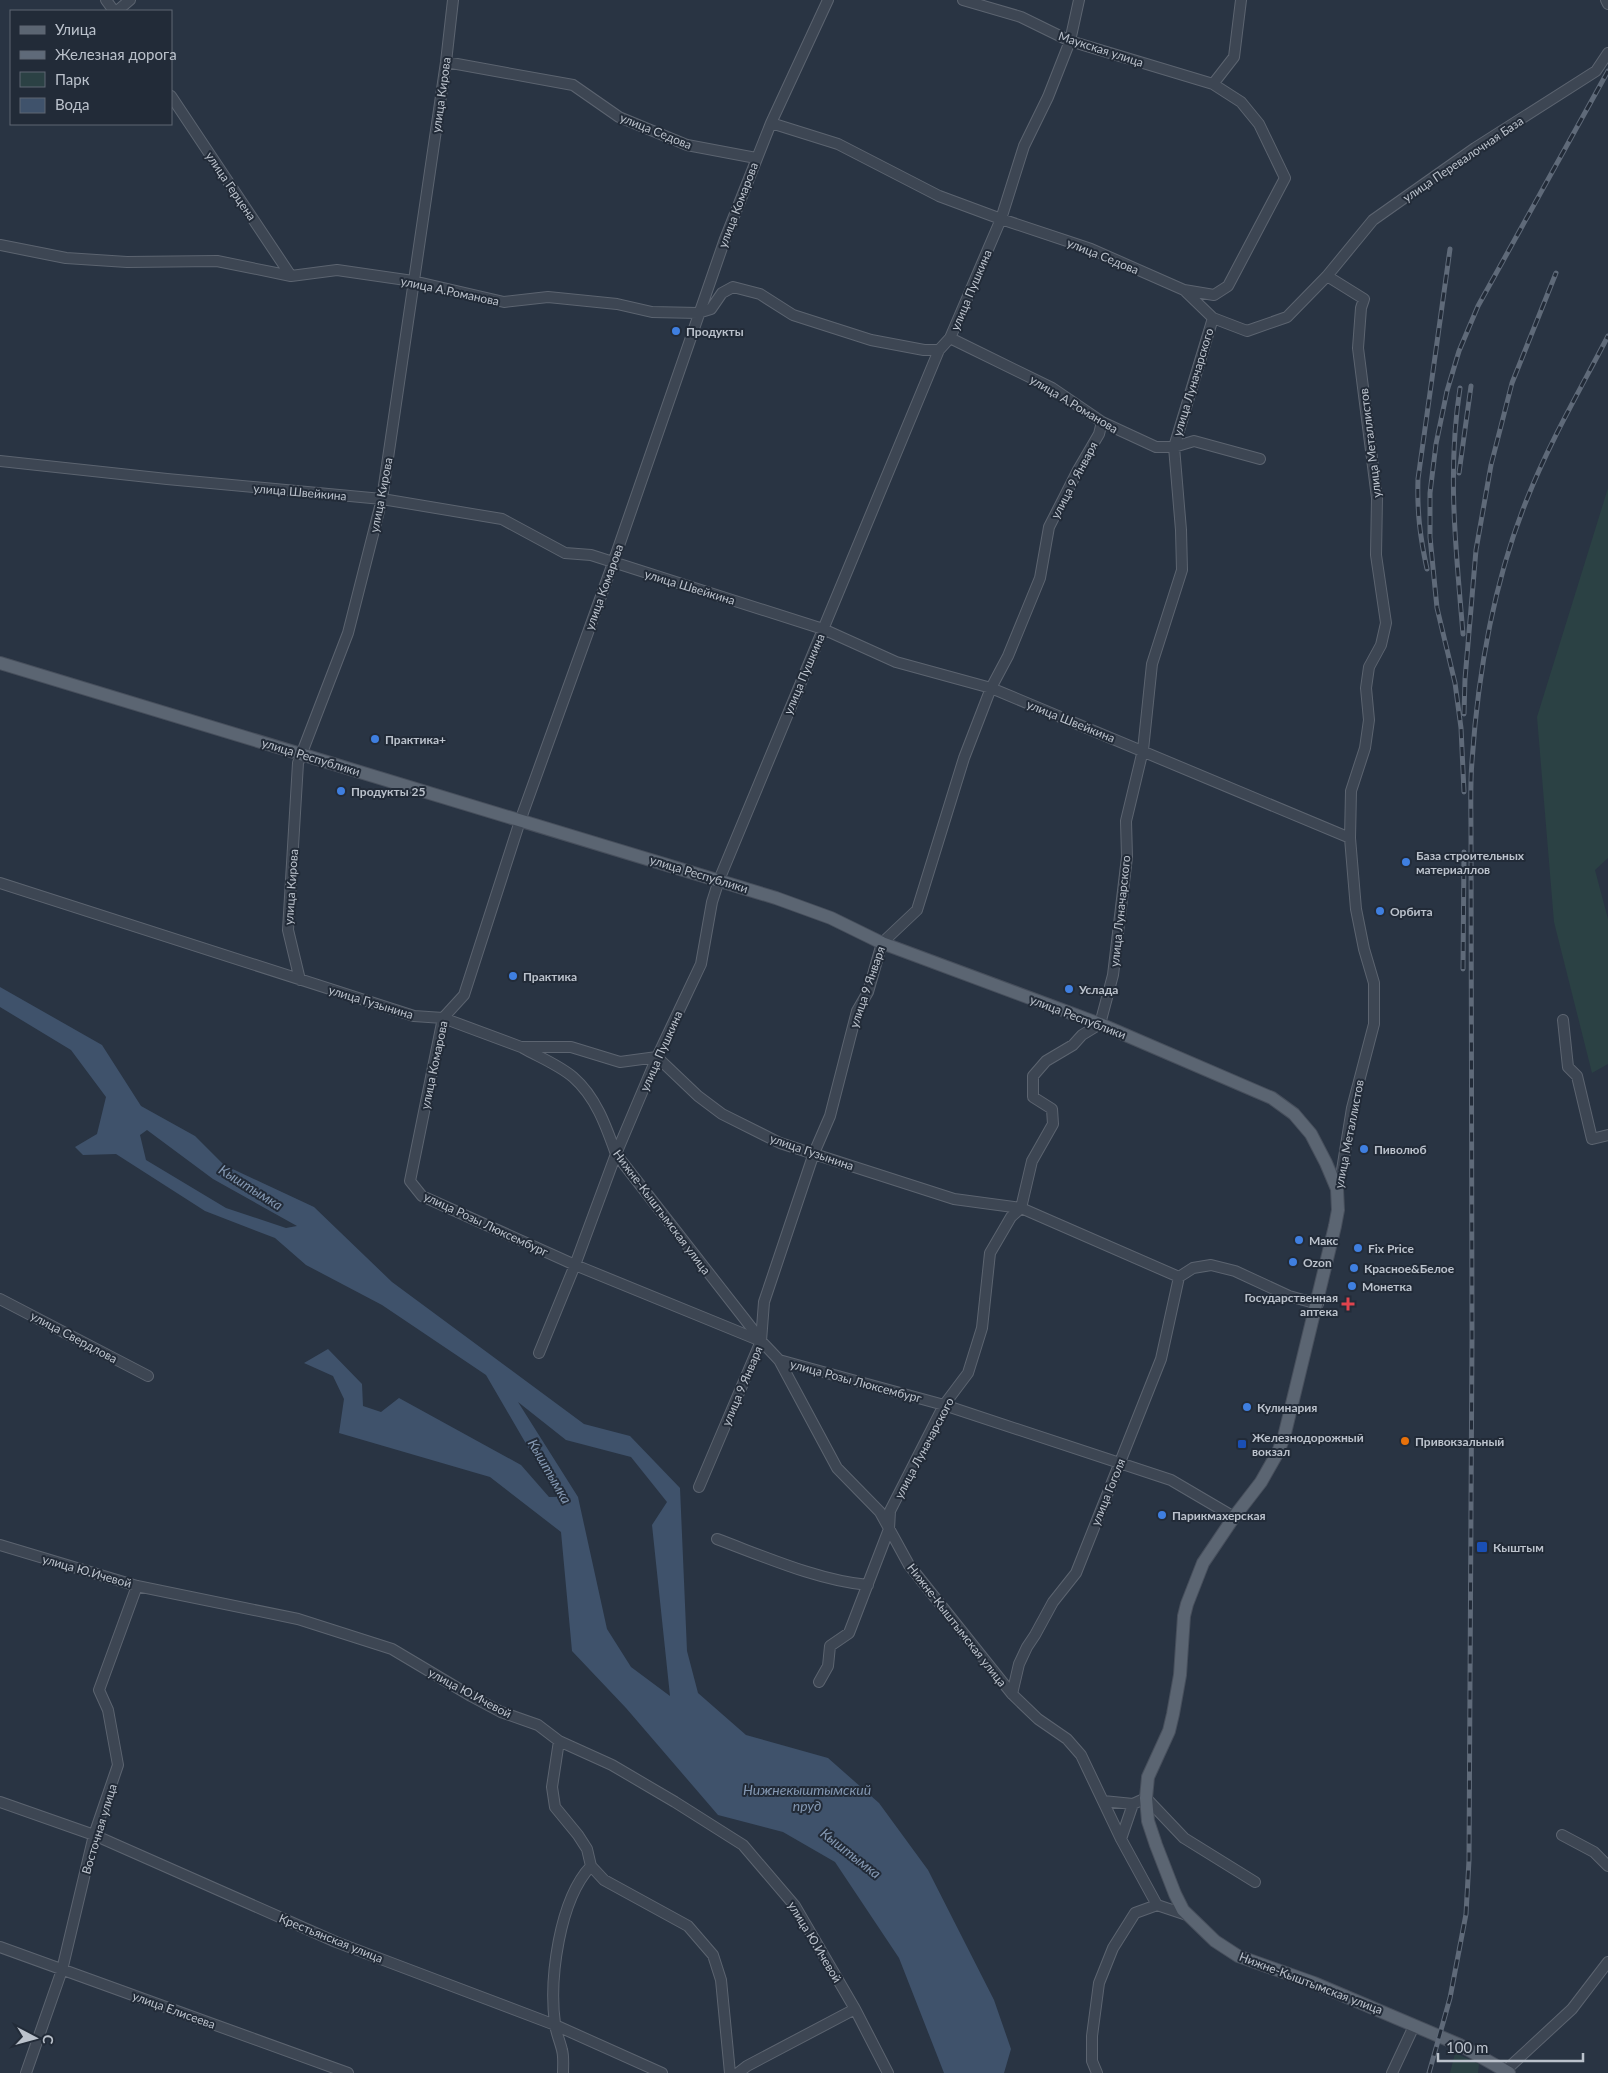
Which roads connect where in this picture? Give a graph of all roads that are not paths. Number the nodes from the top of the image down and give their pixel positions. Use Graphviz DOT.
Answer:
graph roads {
  1 [pos="106,0"];
  2 [pos="130,0"];
  3 [pos="453,0"];
  4 [pos="828,0"];
  5 [pos="963,0"];
  6 [pos="1079,0"];
  7 [pos="1241,0"];
  8 [pos="1606,0"];
  9 [pos="1608,4"];
  10 [pos="114,10"];
  11 [pos="116,10"];
  12 [pos="1070,41"];
  13 [pos="1608,53"];
  14 [pos="446,62"];
  15 [pos="1213,84"];
  16 [pos="172,98"];
  17 [pos="771,123"];
  18 [pos="756,158"];
  19 [pos="1001,219"];
  20 [pos="0,245"];
  21 [pos="291,276"];
  22 [pos="1326,276"];
  23 [pos="413,281"];
  24 [pos="1184,290"];
  25 [pos="698,314"];
  26 [pos="1213,318"];
  27 [pos="950,338"];
  28 [pos="939,350"];
  29 [pos="1102,422"];
  30 [pos="1174,447"];
  31 [pos="1260,459"];
  32 [pos="0,461"];
  33 [pos="382,499"];
  34 [pos="613,563"];
  35 [pos="823,629"];
  36 [pos="0,663"];
  37 [pos="991,688"];
  38 [pos="1143,750"];
  39 [pos="302,754"];
  40 [pos="520,821"];
  41 [pos="1350,838"];
  42 [pos="719,880"];
  43 [pos="0,883"];
  44 [pos="882,943"];
  45 [pos="300,980"];
  46 [pos="442,1018"];
  47 [pos="1563,1020"];
  48 [pos="1100,1024"];
  49 [pos="522,1047"];
  50 [pos="657,1057"];
  51 [pos="1608,1135"];
  52 [pos="814,1153"];
  53 [pos="616,1154"];
  54 [pos="410,1182"];
  55 [pos="1337,1189"];
  56 [pos="1021,1208"];
  57 [pos="575,1265"];
  58 [pos="1179,1278"];
  59 [pos="0,1299"];
  60 [pos="1318,1304"];
  61 [pos="762,1341"];
  62 [pos="540,1353"];
  63 [pos="779,1360"];
  64 [pos="148,1376"];
  65 [pos="944,1405"];
  66 [pos="1119,1464"];
  67 [pos="699,1486"];
  68 [pos="1234,1517"];
  69 [pos="889,1529"];
  70 [pos="718,1539"];
  71 [pos="0,1546"];
  72 [pos="868,1585"];
  73 [pos="137,1586"];
  74 [pos="819,1682"];
  75 [pos="1012,1694"];
  76 [pos="559,1741"];
  77 [pos="1146,1798"];
  78 [pos="1104,1801"];
  79 [pos="0,1802"];
  80 [pos="1133,1804"];
  81 [pos="94,1835"];
  82 [pos="1562,1835"];
  83 [pos="1121,1839"];
  84 [pos="591,1866"];
  85 [pos="1608,1866"];
  86 [pos="1255,1882"];
  87 [pos="1157,1905"];
  88 [pos="1187,1915"];
  89 [pos="0,1947"];
  90 [pos="1608,1962"];
  91 [pos="62,1970"];
  92 [pos="855,2008"];
  93 [pos="555,2025"];
  94 [pos="1414,2026"];
  95 [pos="659,2072"];
  96 [pos="1507,2072"];
  97 [pos="26,2073"];
  98 [pos="348,2073"];
  99 [pos="563,2073"];
  100 [pos="730,2073"];
  101 [pos="738,2073"];
  102 [pos="888,2073"];
  103 [pos="1097,2073"];
  104 [pos="1392,2073"];
  1 -- 10 [label="street"];
  2 -- 11 [label="street"];
  3 -- 14 [label="street, улица Кирова"];
  4 -- 17 [label="street, улица Комарова"];
  5 -- 12 [label="street, Маукская улица"];
  6 -- 12 [label="street, улица Пушкина"];
  7 -- 15 [label="street"];
  8 -- 9 [label="street"];
  12 -- 15 [label="street, Маукская улица"];
  12 -- 19 [label="street, улица Пушкина"];
  13 -- 22 [label="street, улица Перевалочная База"];
  14 -- 18 [label="street, улица Седова"];
  14 -- 23 [label="street, улица Кирова"];
  15 -- 24 [label="street"];
  16 -- 21 [label="street, улица Герцена"];
  17 -- 18 [label="street, улица Комарова"];
  17 -- 19 [label="street, улица Седова"];
  18 -- 25 [label="street, улица Комарова"];
  19 -- 24 [label="street, улица Седова"];
  19 -- 27 [label="street, улица Пушкина"];
  20 -- 21 [label="street, улица А.Романова"];
  21 -- 23 [label="street, улица А.Романова"];
  22 -- 26 [label="street, улица Седова"];
  22 -- 41 [label="street, улица Металлистов"];
  23 -- 25 [label="street, улица А.Романова"];
  23 -- 33 [label="street, улица Кирова"];
  24 -- 26 [label="street, улица Седова"];
  25 -- 28 [label="street"];
  25 -- 34 [label="street, улица Комарова"];
  26 -- 30 [label="street, улица Луначарского"];
  27 -- 28 [label="street, улица Пушкина"];
  27 -- 29 [label="street, улица А.Романова"];
  28 -- 35 [label="street, улица Пушкина"];
  29 -- 30 [label="street, улица А.Романова"];
  29 -- 37 [label="street, улица 9 Января"];
  30 -- 31 [label="street"];
  30 -- 38 [label="street, улица Луначарского"];
  32 -- 33 [label="street, улица Швейкина"];
  33 -- 34 [label="street, улица Швейкина"];
  33 -- 39 [label="street, улица Кирова"];
  34 -- 35 [label="street, улица Швейкина"];
  34 -- 40 [label="street, улица Комарова"];
  35 -- 37 [label="street, улица Швейкина"];
  35 -- 42 [label="street, улица Пушкина"];
  36 -- 39 [label="main road, улица Республики"];
  37 -- 38 [label="street, улица Швейкина"];
  37 -- 44 [label="street, улица 9 Января"];
  38 -- 41 [label="street, улица Швейкина"];
  38 -- 48 [label="street, улица Луначарского"];
  39 -- 40 [label="main road, улица Республики"];
  39 -- 45 [label="street, улица Кирова"];
  40 -- 42 [label="main road, улица Республики"];
  40 -- 46 [label="street, улица Комарова"];
  41 -- 55 [label="street, улица Металлистов"];
  42 -- 44 [label="main road, улица Республики"];
  42 -- 50 [label="street, улица Пушкина"];
  43 -- 45 [label="street, улица Гузынина"];
  44 -- 48 [label="main road, улица Республики"];
  44 -- 52 [label="street, улица 9 Января"];
  45 -- 46 [label="street, улица Гузынина"];
  46 -- 49 [label="street, улица Гузынина"];
  46 -- 54 [label="street, улица Комарова"];
  47 -- 51 [label="street"];
  48 -- 55 [label="main road, улица Республики"];
  48 -- 56 [label="street, улица Луначарского"];
  49 -- 50 [label="street, улица Гузынина"];
  49 -- 53 [label="street, Нижне-Кыштымская улица"];
  50 -- 52 [label="street, улица Гузынина"];
  50 -- 53 [label="street, улица Пушкина"];
  52 -- 56 [label="street, улица Гузынина"];
  52 -- 61 [label="street, улица 9 Января"];
  53 -- 57 [label="street, улица Пушкина"];
  53 -- 61 [label="street, Нижне-Кыштымская улица"];
  54 -- 57 [label="street, улица Розы Люксембург"];
  55 -- 60 [label="main road, улица Металлистов"];
  56 -- 58 [label="street, улица Гузынина"];
  56 -- 65 [label="street, улица Луначарского"];
  57 -- 61 [label="street, улица Розы Люксембург"];
  57 -- 62 [label="street, улица Пушкина"];
  58 -- 60 [label="street"];
  58 -- 66 [label="street, улица Гоголя"];
  59 -- 64 [label="street, улица Свердлова"];
  60 -- 68 [label="main road, улица Металлистов"];
  61 -- 63 [label="street, улица Розы Люксембург"];
  61 -- 67 [label="street, улица 9 Января"];
  63 -- 65 [label="street, улица Розы Люксембург"];
  63 -- 69 [label="street, Нижне-Кыштымская улица"];
  65 -- 66 [label="street, улица Розы Люксембург"];
  65 -- 69 [label="street, улица Луначарского"];
  66 -- 68 [label="street, улица Розы Люксембург"];
  66 -- 75 [label="street, улица Гоголя"];
  68 -- 77 [label="main road, улица Металлистов"];
  69 -- 72 [label="street, улица Луначарского"];
  69 -- 75 [label="street, Нижне-Кыштымская улица"];
  70 -- 72 [label="street"];
  71 -- 73 [label="street, улица Ю.Ичевой"];
  72 -- 74 [label="street, улица Луначарского"];
  73 -- 76 [label="street, улица Ю.Ичевой"];
  73 -- 81 [label="street, Восточная улица"];
  75 -- 78 [label="street, Нижне-Кыштымская улица"];
  76 -- 84 [label="street"];
  76 -- 92 [label="street, улица Ю.Ичевой"];
  77 -- 80 [label="street"];
  77 -- 86 [label="street"];
  77 -- 88 [label="main road, улица Металлистов"];
  78 -- 80 [label="street"];
  78 -- 83 [label="street, Нижне-Кыштымская улица"];
  79 -- 81 [label="street, Крестьянская улица"];
  80 -- 83 [label="street"];
  81 -- 91 [label="street, Восточная улица"];
  81 -- 93 [label="street, Крестьянская улица"];
  82 -- 85 [label="street"];
  83 -- 87 [label="street, Нижне-Кыштымская улица"];
  84 -- 93 [label="street"];
  84 -- 100 [label="street"];
  87 -- 88 [label="street, Нижне-Кыштымская улица"];
  87 -- 103 [label="street"];
  88 -- 94 [label="main road, Нижне-Кыштымская улица"];
  89 -- 91 [label="street, улица Елисеева"];
  90 -- 96 [label="street"];
  91 -- 97 [label="street, Восточная улица"];
  91 -- 98 [label="street, улица Елисеева"];
  92 -- 101 [label="street"];
  92 -- 102 [label="street, улица Ю.Ичевой"];
  93 -- 95 [label="street, Крестьянская улица"];
  93 -- 99 [label="street"];
  94 -- 96 [label="main road, Нижне-Кыштымская улица"];
  94 -- 104 [label="street"];
}
